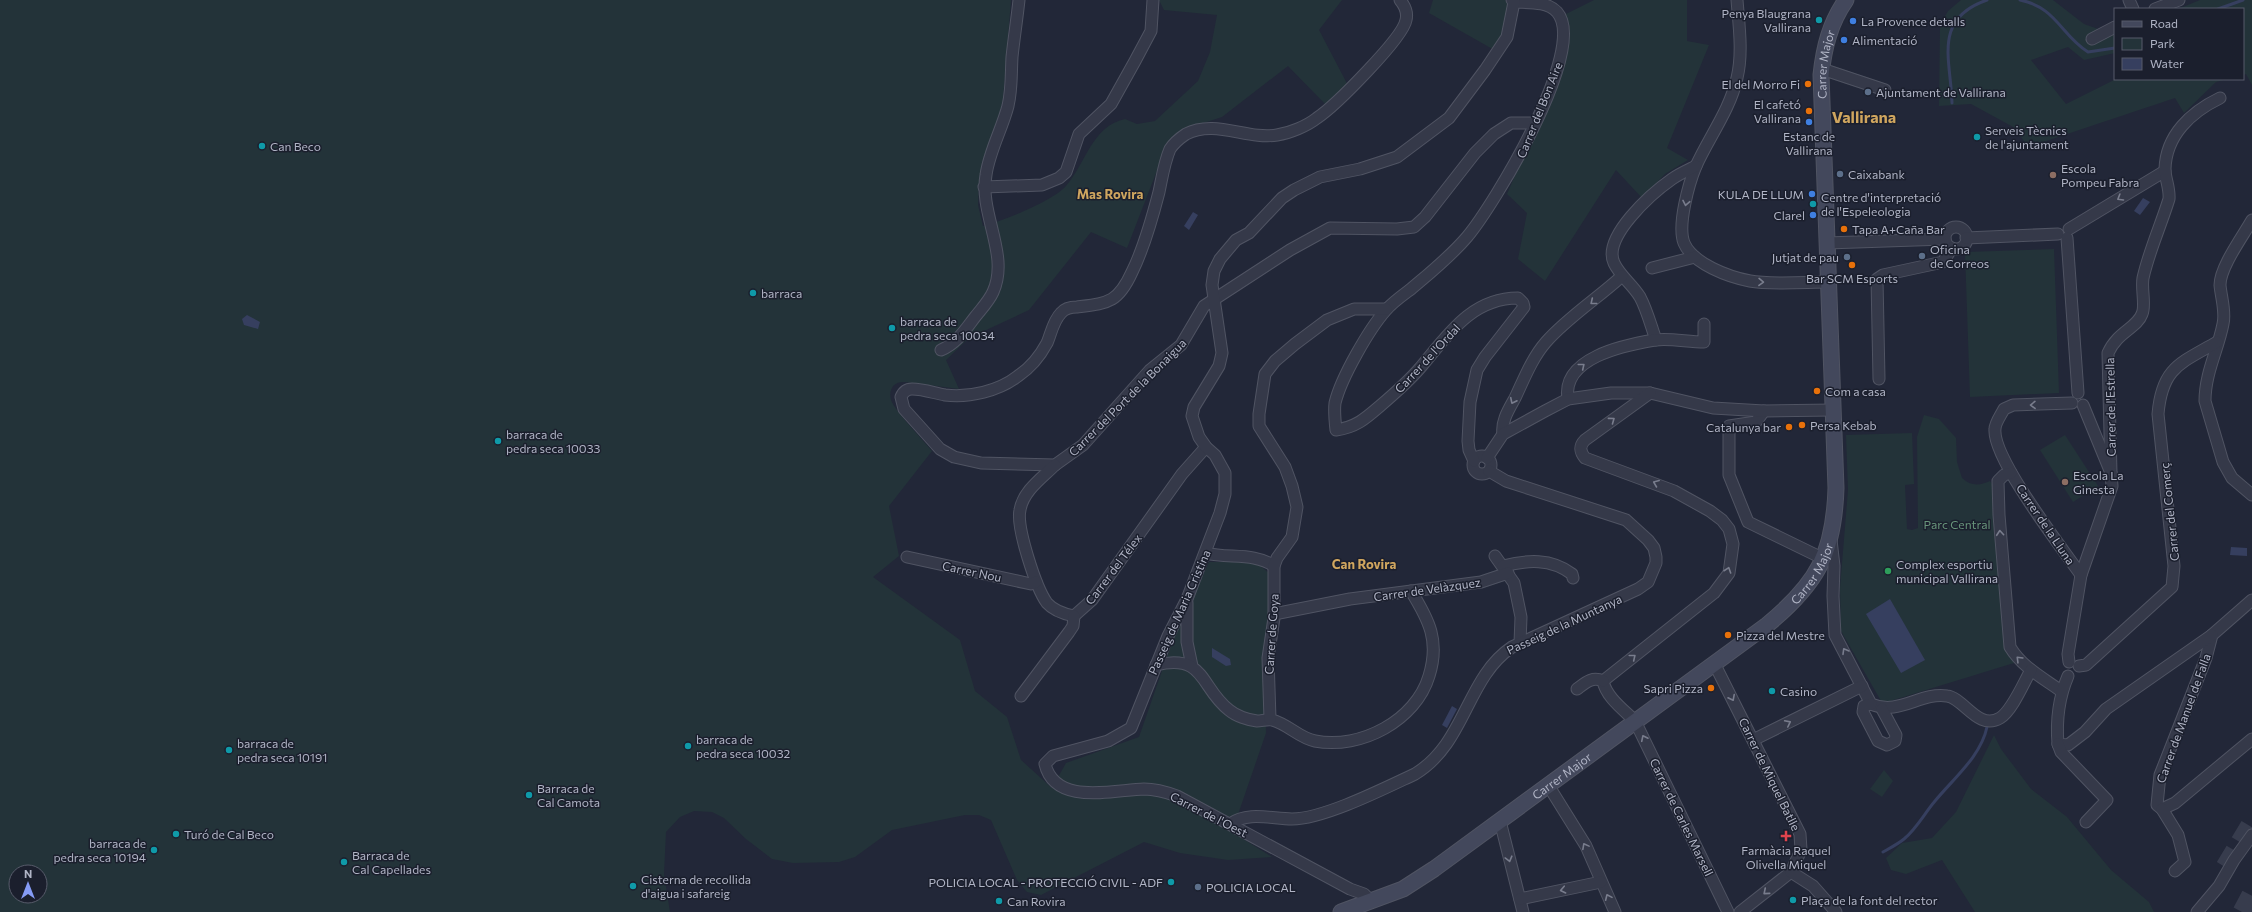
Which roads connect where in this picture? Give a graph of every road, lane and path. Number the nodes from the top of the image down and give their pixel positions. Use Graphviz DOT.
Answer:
graph roads {
  1 [pos="1019,0"];
  2 [pos="1153,0"];
  3 [pos="1400,0"];
  4 [pos="1737,0"];
  5 [pos="1846,0"];
  6 [pos="2179,0"];
  7 [pos="1513,1"];
  8 [pos="2157,8"];
  9 [pos="2114,28"];
  10 [pos="2092,39"];
  11 [pos="1822,69"];
  12 [pos="1884,90"];
  13 [pos="2220,98"];
  14 [pos="1534,124"];
  15 [pos="1696,166"];
  16 [pos="2165,171"];
  17 [pos="984,187"];
  18 [pos="2252,220"];
  19 [pos="2065,234"];
  20 [pos="1966,238"];
  21 [pos="1945,239"];
  22 [pos="1827,243"];
  23 [pos="1952,248"];
  24 [pos="1695,257"];
  25 [pos="1652,268"];
  26 [pos="1622,276"];
  27 [pos="1829,282"];
  28 [pos="1213,300"];
  29 [pos="1386,309"];
  30 [pos="1704,324"];
  31 [pos="1656,340"];
  32 [pos="2217,342"];
  33 [pos="941,350"];
  34 [pos="1879,379"];
  35 [pos="1650,393"];
  36 [pos="1568,400"];
  37 [pos="2077,404"];
  38 [pos="1833,410"];
  39 [pos="1764,411"];
  40 [pos="1336,430"];
  41 [pos="1503,434"];
  42 [pos="1206,447"];
  43 [pos="1486,458"];
  44 [pos="1474,461"];
  45 [pos="1055,465"];
  46 [pos="1489,471"];
  47 [pos="2011,473"];
  48 [pos="2111,473"];
  49 [pos="2252,495"];
  50 [pos="1831,539"];
  51 [pos="1206,554"];
  52 [pos="1495,556"];
  53 [pos="907,557"];
  54 [pos="1824,559"];
  55 [pos="1274,566"];
  56 [pos="1505,570"];
  57 [pos="2080,575"];
  58 [pos="1573,578"];
  59 [pos="1036,582"];
  60 [pos="1411,591"];
  61 [pos="1187,599"];
  62 [pos="2252,600"];
  63 [pos="1274,614"];
  64 [pos="1074,616"];
  65 [pos="2212,635"];
  66 [pos="1520,643"];
  67 [pos="1714,663"];
  68 [pos="2074,664"];
  69 [pos="1156,665"];
  70 [pos="1192,666"];
  71 [pos="2031,670"];
  72 [pos="1603,681"];
  73 [pos="1862,686"];
  74 [pos="1577,689"];
  75 [pos="2062,691"];
  76 [pos="1021,696"];
  77 [pos="1871,704"];
  78 [pos="1887,708"];
  79 [pos="1270,719"];
  80 [pos="1635,721"];
  81 [pos="1753,740"];
  82 [pos="2252,740"];
  83 [pos="2058,744"];
  84 [pos="1045,764"];
  85 [pos="1548,785"];
  86 [pos="2162,809"];
  87 [pos="1500,821"];
  88 [pos="2086,822"];
  89 [pos="1230,824"];
  90 [pos="2252,835"];
  91 [pos="2174,871"];
  92 [pos="1790,872"];
  93 [pos="1601,882"];
  94 [pos="1350,889"];
  95 [pos="1520,899"];
  96 [pos="1371,901"];
  97 [pos="1348,910"];
  98 [pos="1523,912"];
  99 [pos="1615,912"];
  100 [pos="1728,912"];
  101 [pos="1740,912"];
  102 [pos="1836,912"];
  103 [pos="2197,912"];
  1 -- 17 [label="street"];
  2 -- 17 [label="street"];
  3 -- 45 [label="street"];
  4 -- 15 [label="street"];
  5 -- 11 [label="street, Carrer Major"];
  6 -- 8 [label="street"];
  7 -- 14 [label="street, Carrer del Bon Aire"];
  7 -- 28 [label="street, Passeig de Maria Cristina"];
  9 -- 10 [label="street"];
  11 -- 12 [label="street"];
  11 -- 22 [label="street, Carrer Major"];
  13 -- 16 [label="street, Carrer de l'Estrella"];
  14 -- 28 [label="street, Carrer del Port de la Bonaigua"];
  14 -- 29 [label="street, Carrer del Bon Aire"];
  15 -- 24 [label="street, one-way"];
  15 -- 26 [label="street"];
  16 -- 19 [label="street, one-way"];
  16 -- 48 [label="street, Carrer de l'Estrella"];
  17 -- 33 [label="street"];
  18 -- 32 [label="street"];
  19 -- 20 [label="street"];
  19 -- 37 [label="street"];
  20 -- 21 [label="street"];
  20 -- 23 [label="street"];
  21 -- 22 [label="street"];
  21 -- 23 [label="street"];
  22 -- 27 [label="street, Carrer Major"];
  23 -- 34 [label="street"];
  24 -- 25 [label="street"];
  24 -- 27 [label="street, one-way"];
  26 -- 31 [label="street"];
  26 -- 41 [label="street, one-way"];
  27 -- 38 [label="street, Carrer Major"];
  28 -- 42 [label="street, Passeig de Maria Cristina"];
  28 -- 45 [label="street, Carrer del Port de la Bonaigua"];
  29 -- 40 [label="street, Carrer del Bon Aire"];
  29 -- 55 [label="street, Carrer de Goya"];
  30 -- 31 [label="street"];
  36 -- 31 [label="street, one-way"];
  32 -- 49 [label="street"];
  32 -- 68 [label="street, Carrer del Comerç"];
  35 -- 36 [label="street"];
  35 -- 39 [label="street"];
  72 -- 35 [label="street, one-way"];
  36 -- 41 [label="street"];
  37 -- 47 [label="street, Carrer de la Lluna, one-way"];
  37 -- 48 [label="street"];
  38 -- 39 [label="street"];
  38 -- 50 [label="street, Carrer Major"];
  39 -- 54 [label="street"];
  40 -- 44 [label="street, Carrer de l'Ordal"];
  41 -- 43 [label="street"];
  42 -- 51 [label="street, Passeig de Maria Cristina"];
  42 -- 64 [label="street, Carrer del Télex"];
  43 -- 44 [label="street"];
  43 -- 46 [label="street"];
  44 -- 46 [label="street"];
  45 -- 59 [label="street"];
  46 -- 66 [label="street, Passeig de la Muntanya"];
  47 -- 57 [label="street, Carrer de la Lluna"];
  71 -- 47 [label="street, one-way"];
  48 -- 57 [label="street"];
  50 -- 54 [label="street, Carrer Major"];
  73 -- 50 [label="street, one-way"];
  51 -- 55 [label="street"];
  51 -- 61 [label="street, Passeig de Maria Cristina"];
  52 -- 56 [label="street"];
  53 -- 59 [label="street, Carrer Nou"];
  54 -- 67 [label="street, Carrer Major"];
  55 -- 63 [label="street, Carrer de Goya"];
  56 -- 58 [label="street, Carrer de Velàzquez"];
  56 -- 60 [label="street, Carrer de Velàzquez"];
  56 -- 66 [label="street"];
  57 -- 68 [label="street"];
  59 -- 64 [label="street"];
  60 -- 63 [label="street, Carrer de Velàzquez"];
  60 -- 79 [label="street"];
  61 -- 69 [label="street, Passeig de Maria Cristina"];
  61 -- 70 [label="street"];
  62 -- 65 [label="street"];
  63 -- 79 [label="street, Carrer de Goya"];
  64 -- 76 [label="street"];
  65 -- 83 [label="street"];
  65 -- 86 [label="street, Carrer de Manuel de Falla"];
  66 -- 89 [label="street, Passeig de la Muntanya"];
  67 -- 80 [label="street, Carrer Major"];
  67 -- 81 [label="street, Carrer de Miquel Batlle, one-way"];
  68 -- 75 [label="street"];
  69 -- 70 [label="street"];
  69 -- 84 [label="street, Passeig de Maria Cristina"];
  70 -- 79 [label="street"];
  71 -- 75 [label="street"];
  71 -- 78 [label="street"];
  72 -- 74 [label="street"];
  72 -- 80 [label="street"];
  73 -- 77 [label="street"];
  81 -- 73 [label="street, one-way"];
  75 -- 83 [label="street"];
  77 -- 78 [label="street"];
  77 -- 78 [label="street"];
  80 -- 85 [label="street, Carrer Major"];
  100 -- 80 [label="street, Carrer de Carles Marsell, one-way"];
  81 -- 92 [label="street, Carrer de Miquel Batlle"];
  82 -- 86 [label="street"];
  83 -- 88 [label="street"];
  84 -- 89 [label="street, Carrer de l'Oest"];
  85 -- 87 [label="street, Carrer Major"];
  93 -- 85 [label="street, one-way"];
  86 -- 91 [label="street"];
  87 -- 95 [label="street, one-way"];
  87 -- 96 [label="street, Carrer Major"];
  89 -- 94 [label="street, Carrer de l'Oest"];
  90 -- 103 [label="street"];
  92 -- 101 [label="street, Carrer de Miquel Batlle, one-way"];
  92 -- 102 [label="street"];
  93 -- 95 [label="street, one-way"];
  99 -- 93 [label="street, one-way"];
  94 -- 96 [label="street, Carrer de l'Oest"];
  94 -- 97 [label="street"];
  95 -- 98 [label="street"];
  96 -- 97 [label="street, Carrer Major"];
}
